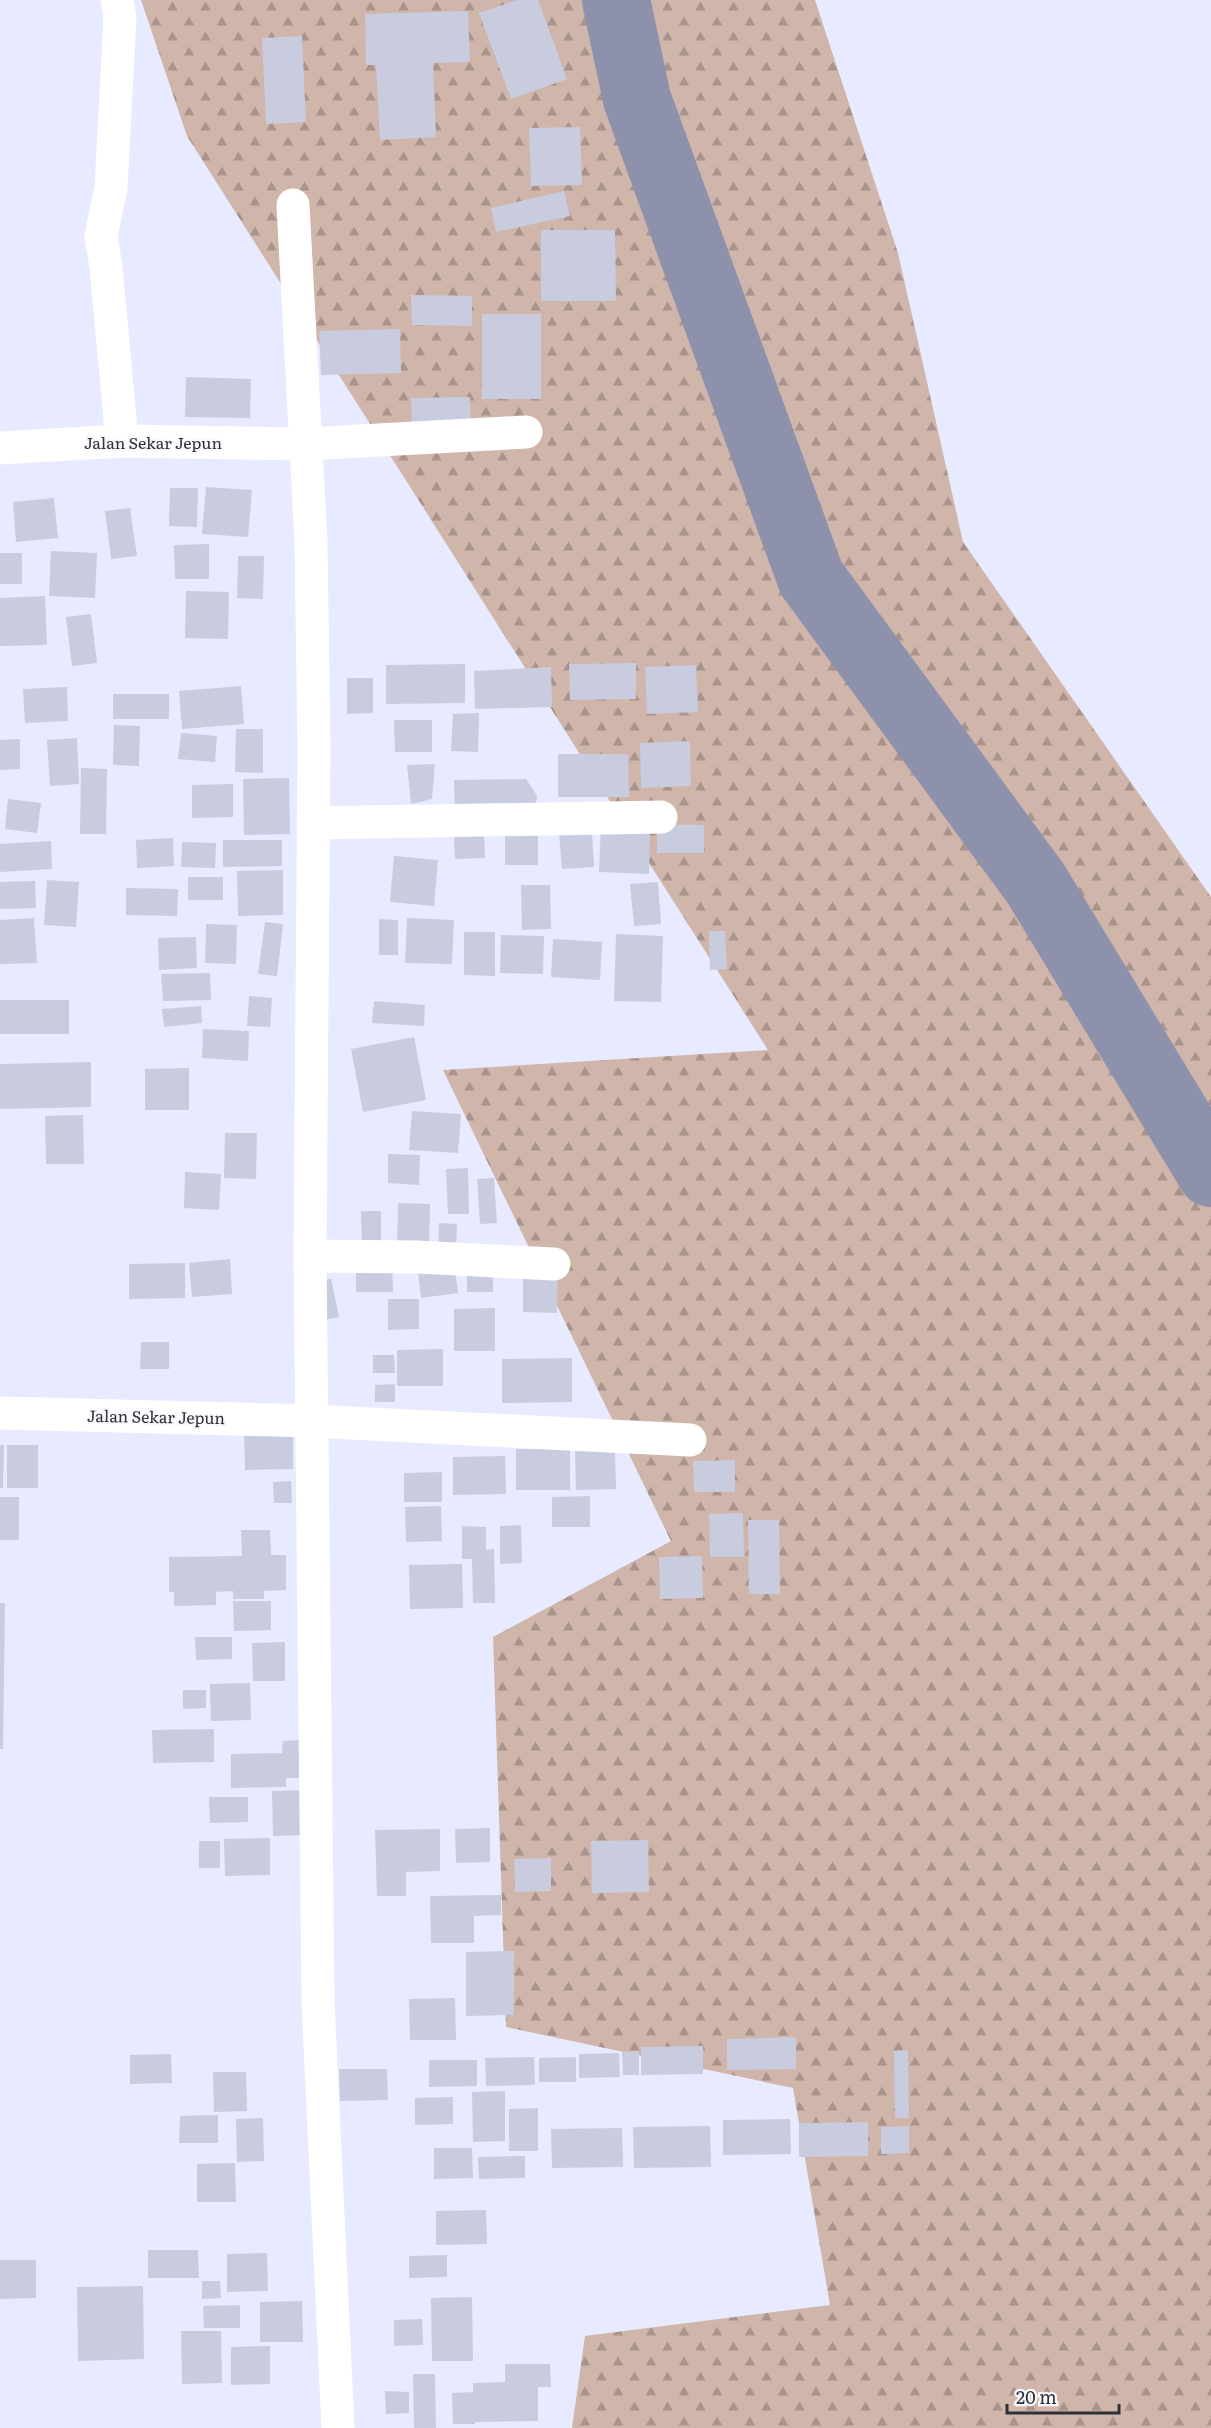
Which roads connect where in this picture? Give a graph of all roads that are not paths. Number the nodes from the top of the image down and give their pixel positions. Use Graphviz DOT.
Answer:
graph roads {
  1 [pos="117,0"];
  2 [pos="293,205"];
  3 [pos="526,432"];
  4 [pos="122,441"];
  5 [pos="305,444"];
  6 [pos="0,448"];
  7 [pos="661,817"];
  8 [pos="314,823"];
  9 [pos="310,1256"];
  10 [pos="554,1264"];
  11 [pos="0,1413"];
  12 [pos="311,1421"];
  13 [pos="690,1440"];
  14 [pos="338,2428"];
  1 -- 4 [label="street"];
  2 -- 5 [label="street"];
  3 -- 5 [label="street, Jalan Sekar Jepun"];
  4 -- 5 [label="street, Jalan Sekar Jepun"];
  4 -- 6 [label="street, Jalan Sekar Jepun"];
  5 -- 8 [label="street"];
  7 -- 8 [label="street"];
  8 -- 9 [label="street"];
  9 -- 10 [label="street"];
  9 -- 12 [label="street"];
  11 -- 12 [label="street, Jalan Sekar Jepun"];
  12 -- 13 [label="street, Jalan Sekar Jepun"];
  12 -- 14 [label="street"];
}
